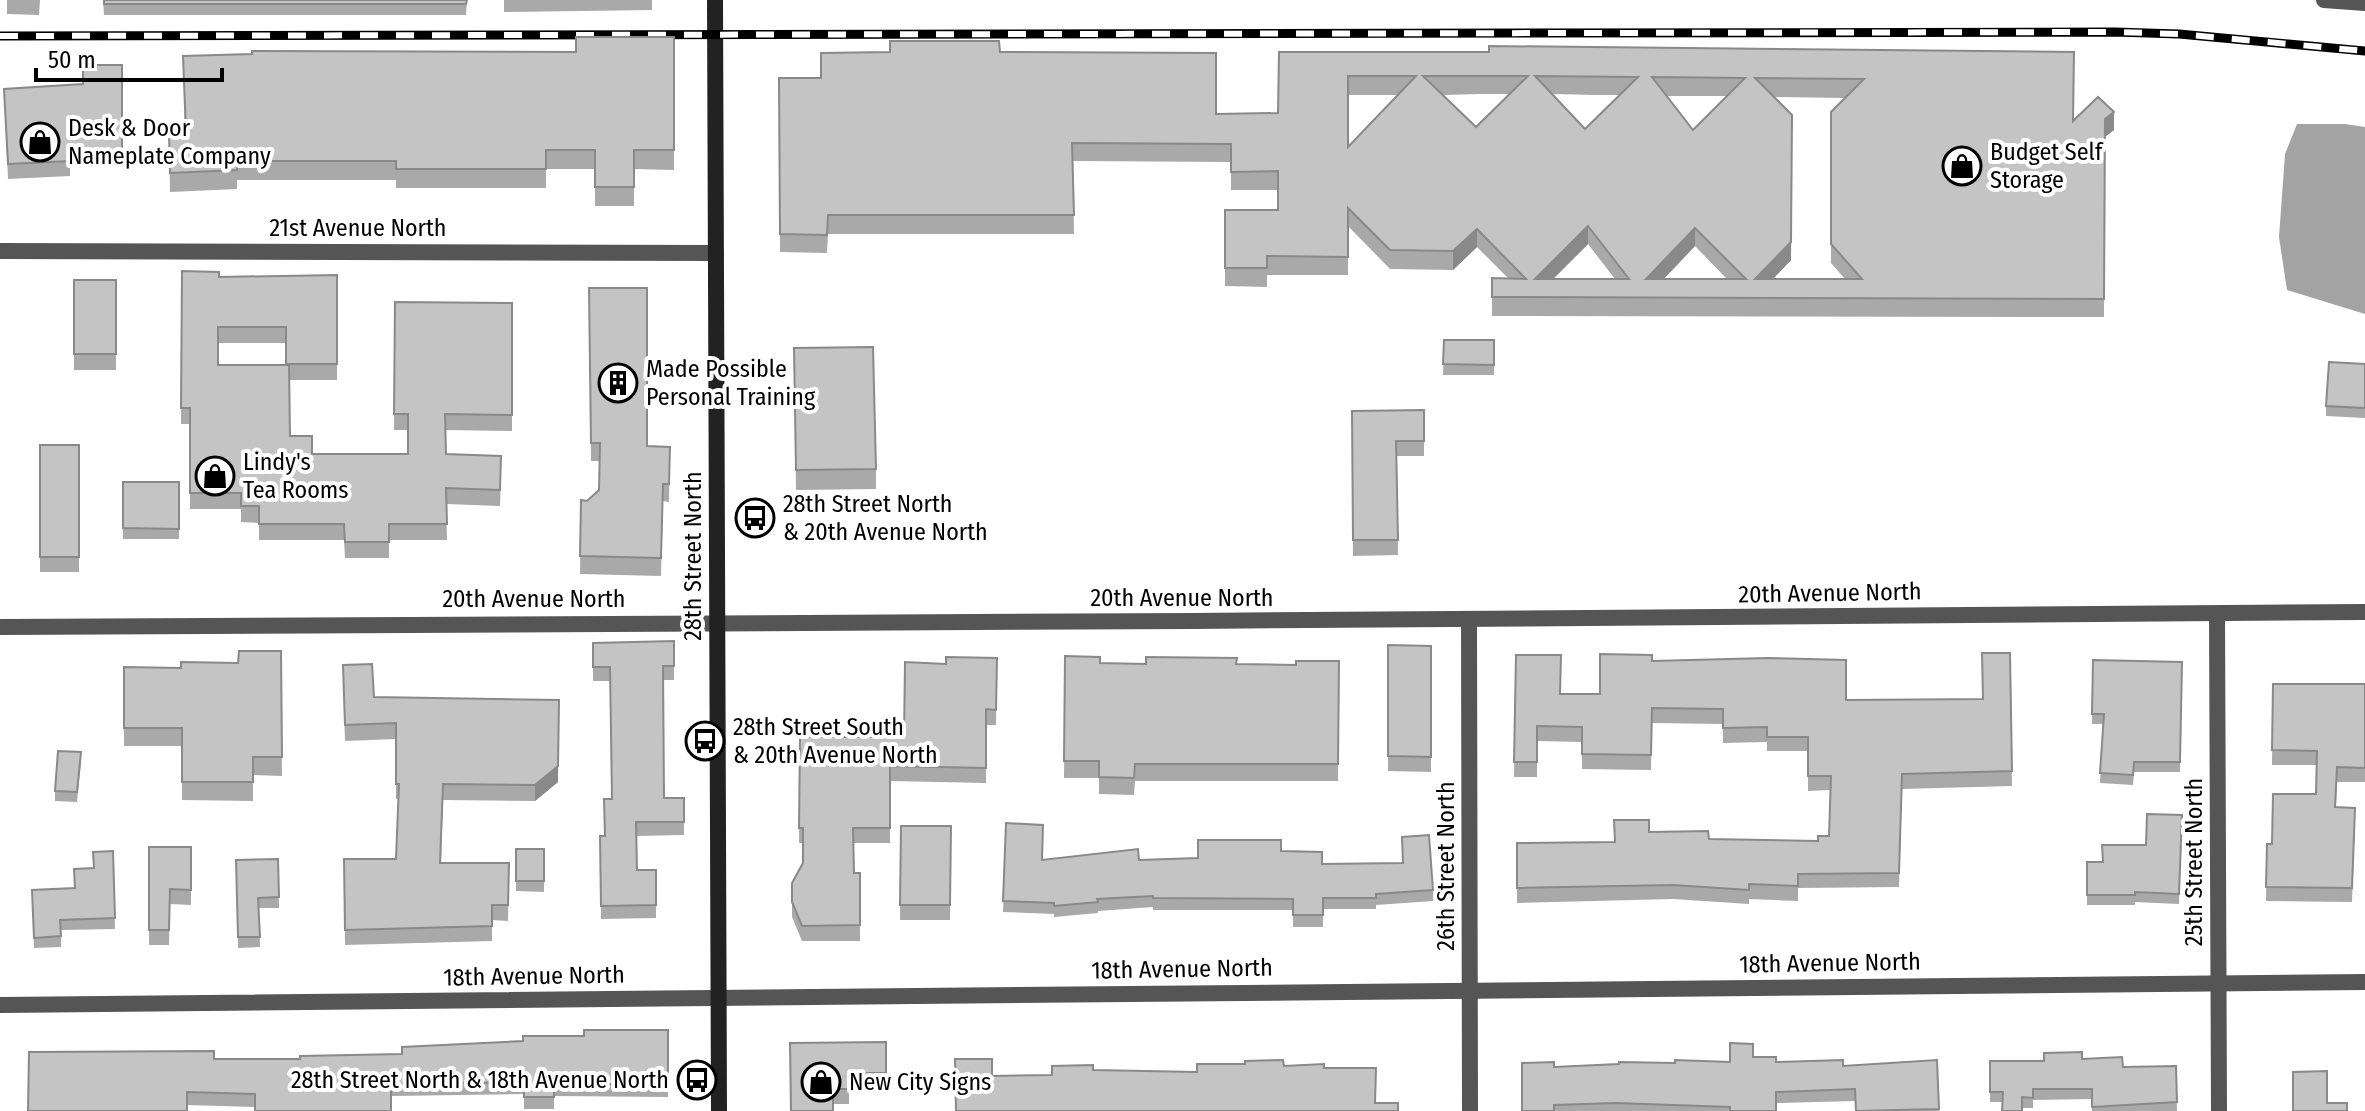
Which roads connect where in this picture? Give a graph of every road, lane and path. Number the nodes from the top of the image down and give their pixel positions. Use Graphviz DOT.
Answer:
graph roads {
  1 [pos="715,0"];
  2 [pos="2324,0"];
  3 [pos="2365,3"];
  4 [pos="0,251"];
  5 [pos="716,253"];
  6 [pos="2365,612"];
  7 [pos="2217,614"];
  8 [pos="1469,621"];
  9 [pos="718,622"];
  10 [pos="0,627"];
  11 [pos="2365,982"];
  12 [pos="2219,984"];
  13 [pos="1470,991"];
  14 [pos="719,998"];
  15 [pos="0,1005"];
  16 [pos="719,1111"];
  17 [pos="1470,1111"];
  18 [pos="2219,1111"];
  1 -- 5 [label="street, 28th Street North"];
  2 -- 3 [label="street"];
  4 -- 5 [label="street, 21st Avenue North"];
  5 -- 9 [label="street, 28th Street North"];
  6 -- 7 [label="street, 20th Avenue North"];
  7 -- 8 [label="street, 20th Avenue North"];
  7 -- 12 [label="street, 25th Street North"];
  8 -- 9 [label="street, 20th Avenue North"];
  8 -- 13 [label="street, 26th Street North"];
  9 -- 10 [label="street, 20th Avenue North"];
  9 -- 14 [label="street, 28th Street North"];
  11 -- 12 [label="street, 18th Avenue North"];
  12 -- 13 [label="street, 18th Avenue North"];
  12 -- 18 [label="street, 25th Street North"];
  13 -- 14 [label="street, 18th Avenue North"];
  13 -- 17 [label="street, 26th Street North"];
  14 -- 15 [label="street, 18th Avenue North"];
  14 -- 16 [label="street, 28th Street North"];
}
